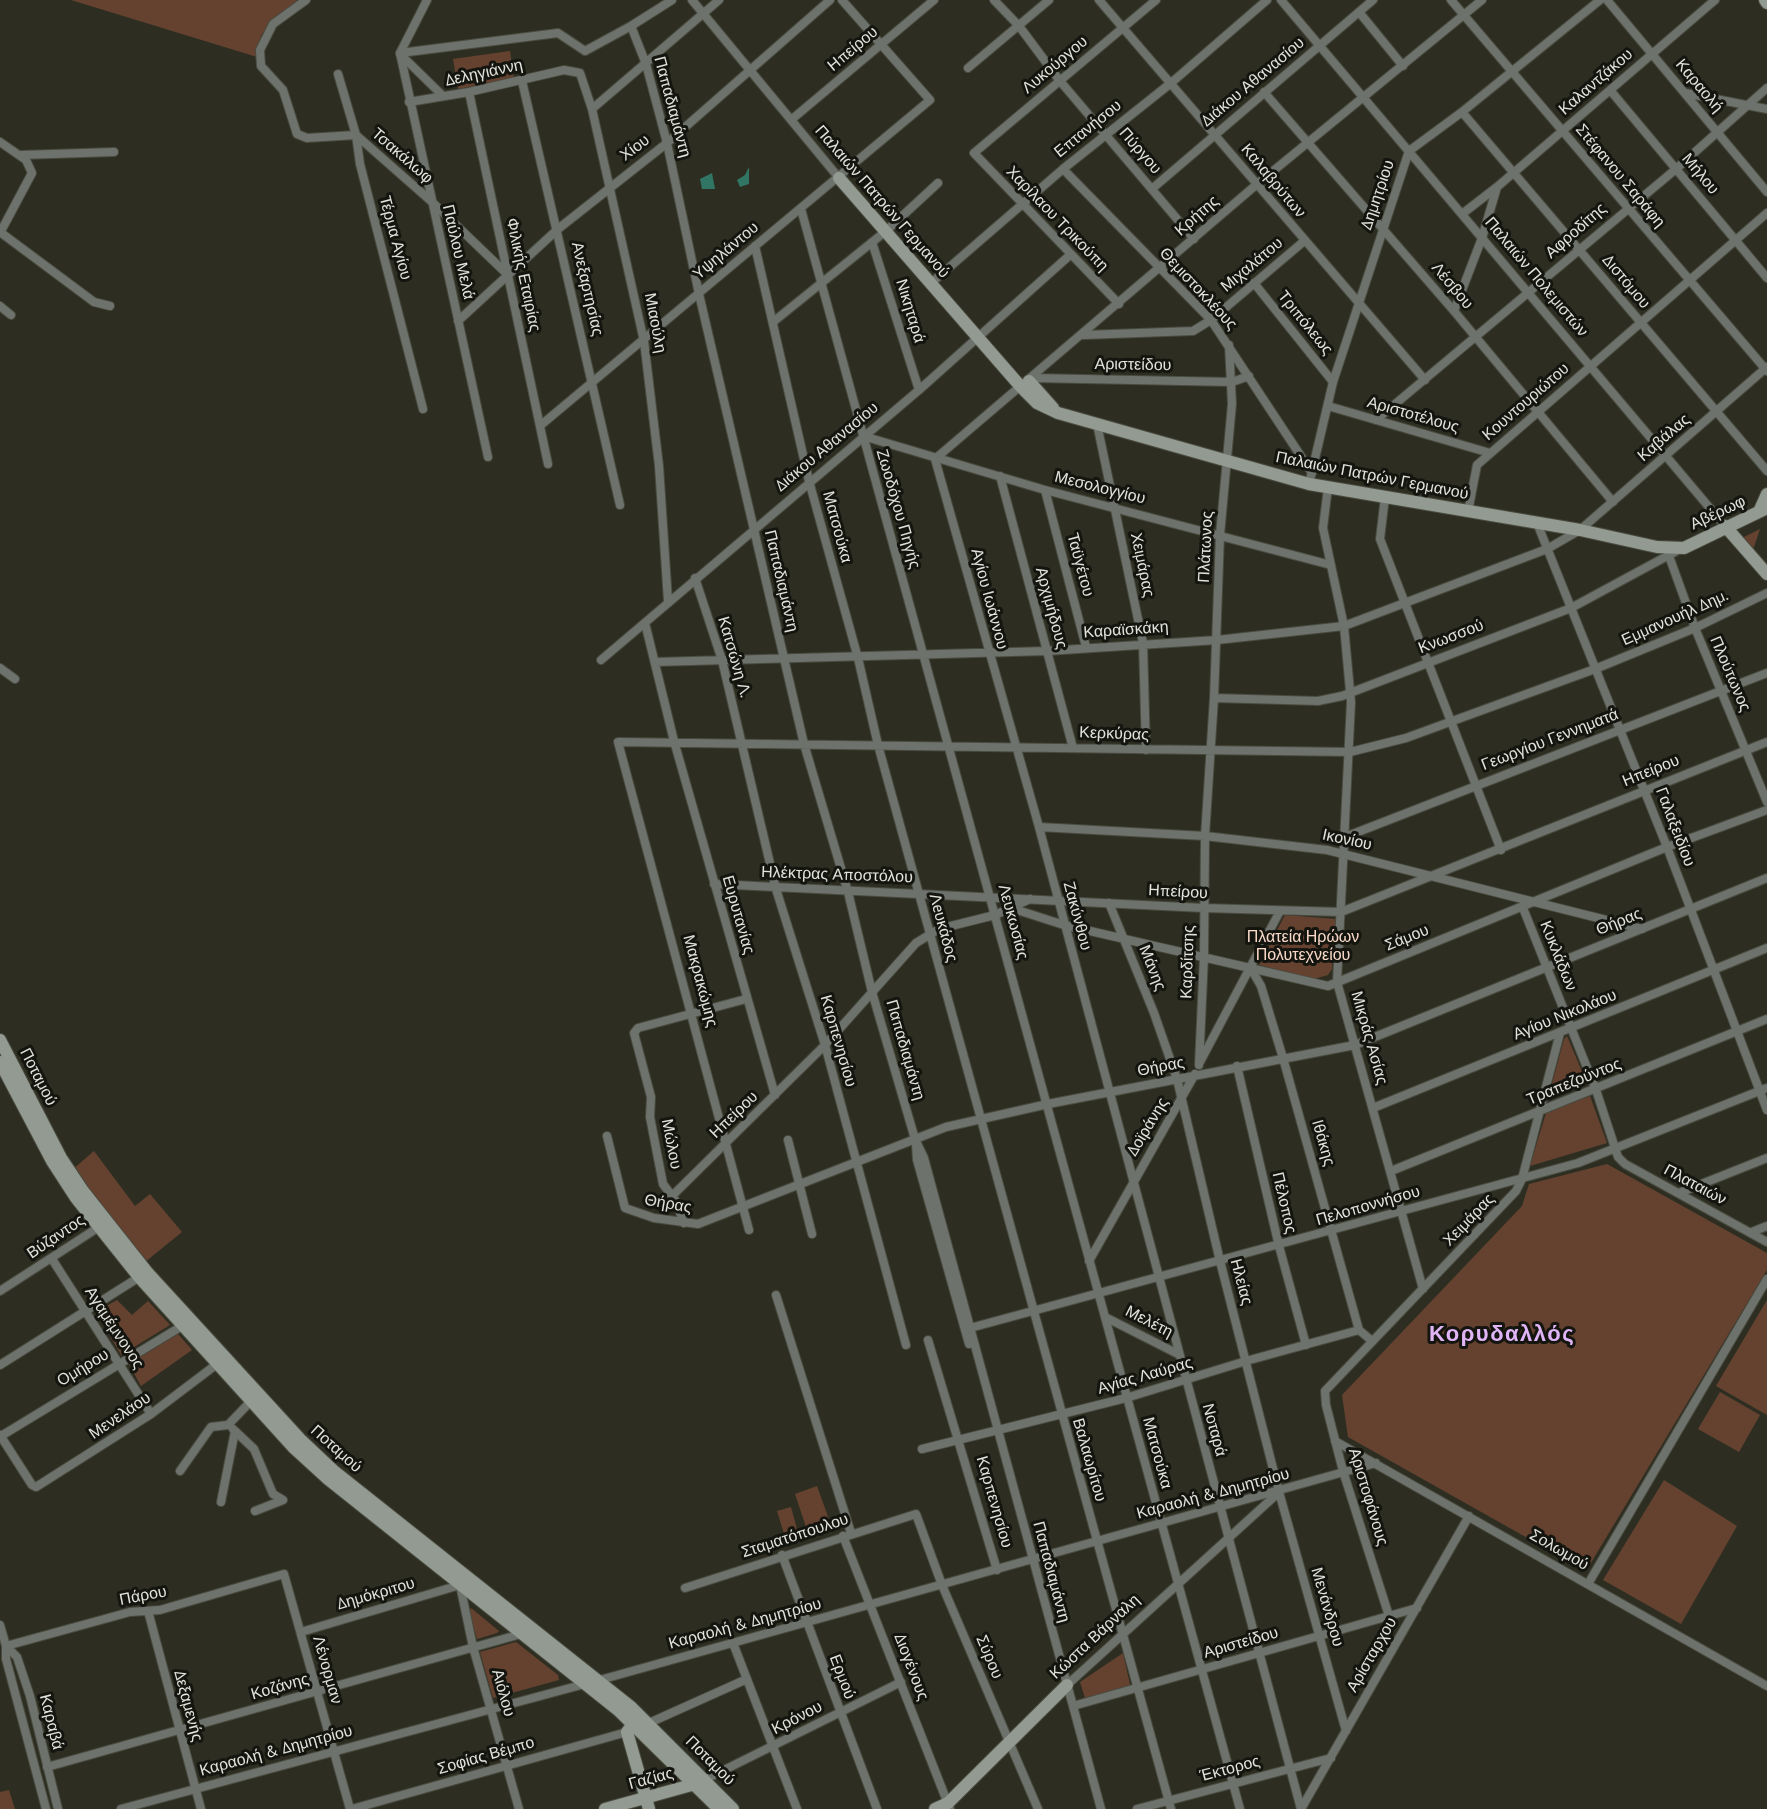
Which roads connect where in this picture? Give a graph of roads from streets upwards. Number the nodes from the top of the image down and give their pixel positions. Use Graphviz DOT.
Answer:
graph roads {
  1 [pos="306,0"];
  2 [pos="427,0"];
  3 [pos="672,0"];
  4 [pos="692,0"];
  5 [pos="719,0"];
  6 [pos="830,0"];
  7 [pos="842,0"];
  8 [pos="934,0"];
  9 [pos="994,0"];
  10 [pos="1049,0"];
  11 [pos="1099,0"];
  12 [pos="1156,0"];
  13 [pos="1268,0"];
  14 [pos="1281,0"];
  15 [pos="1451,0"];
  16 [pos="1482,0"];
  17 [pos="1600,0"];
  18 [pos="1607,0"];
  19 [pos="1715,0"];
  20 [pos="1367,2"];
  21 [pos="1359,12"];
  22 [pos="701,15"];
  23 [pos="1463,15"];
  24 [pos="631,26"];
  25 [pos="1018,26"];
  26 [pos="1122,29"];
  27 [pos="881,45"];
  28 [pos="1319,45"];
  29 [pos="400,53"];
  30 [pos="1652,54"];
  31 [pos="646,64"];
  32 [pos="1403,66"];
  33 [pos="968,68"];
  34 [pos="564,70"];
  35 [pos="749,70"];
  36 [pos="1512,72"];
  37 [pos="338,74"];
  38 [pos="522,81"];
  39 [pos="1060,81"];
  40 [pos="1171,83"];
  41 [pos="1767,88"];
  42 [pos="1610,90"];
  43 [pos="469,92"];
  44 [pos="1264,92"];
  45 [pos="1686,93"];
  46 [pos="443,96"];
  47 [pos="1364,97"];
  48 [pos="409,102"];
  49 [pos="1749,104"];
  50 [pos="1767,108"];
  51 [pos="592,109"];
  52 [pos="1462,112"];
  53 [pos="790,120"];
  54 [pos="1562,130"];
  55 [pos="1718,132"];
  56 [pos="1106,133"];
  57 [pos="1214,134"];
  58 [pos="356,135"];
  59 [pos="0,142"];
  60 [pos="1308,142"];
  61 [pos="667,143"];
  62 [pos="1409,151"];
  63 [pos="114,152"];
  64 [pos="974,153"];
  65 [pos="21,155"];
  66 [pos="1063,169"];
  67 [pos="1676,169"];
  68 [pos="1514,173"];
  69 [pos="839,178"];
  70 [pos="938,183"];
  71 [pos="1256,185"];
  72 [pos="610,186"];
  73 [pos="1497,187"];
  74 [pos="1153,188"];
  75 [pos="1767,192"];
  76 [pos="431,201"];
  77 [pos="1022,206"];
  78 [pos="1627,207"];
  79 [pos="801,209"];
  80 [pos="1767,213"];
  81 [pos="1462,214"];
  82 [pos="1382,227"];
  83 [pos="558,229"];
  84 [pos="886,231"];
  85 [pos="0,233"];
  86 [pos="1482,238"];
  87 [pos="1194,239"];
  88 [pos="1736,241"];
  89 [pos="872,242"];
  90 [pos="1304,242"];
  91 [pos="755,246"];
  92 [pos="1579,249"];
  93 [pos="1070,255"];
  94 [pos="1158,268"];
  95 [pos="507,274"];
  96 [pos="1767,278"];
  97 [pos="1689,280"];
  98 [pos="1254,283"];
  99 [pos="822,284"];
  100 [pos="930,284"];
  101 [pos="1528,292"];
  102 [pos="699,294"];
  103 [pos="1357,303"];
  104 [pos="1119,304"];
  105 [pos="0,306"];
  106 [pos="111,306"];
  107 [pos="1454,311"];
  108 [pos="11,315"];
  109 [pos="1211,320"];
  110 [pos="458,321"];
  111 [pos="773,322"];
  112 [pos="1641,323"];
  113 [pos="1083,335"];
  114 [pos="976,337"];
  115 [pos="1475,337"];
  116 [pos="644,341"];
  117 [pos="1229,345"];
  118 [pos="1590,366"];
  119 [pos="1766,369"];
  120 [pos="1249,376"];
  121 [pos="1425,380"];
  122 [pos="594,382"];
  123 [pos="1028,382"];
  124 [pos="1232,382"];
  125 [pos="1333,382"];
  126 [pos="919,390"];
  127 [pos="1328,406"];
  128 [pos="423,409"];
  129 [pos="1717,411"];
  130 [pos="1538,414"];
  131 [pos="1376,420"];
  132 [pos="1097,424"];
  133 [pos="541,425"];
  134 [pos="862,436"];
  135 [pos="1490,453"];
  136 [pos="1666,456"];
  137 [pos="488,457"];
  138 [pos="935,459"];
  139 [pos="1227,462"];
  140 [pos="548,464"];
  141 [pos="1767,471"];
  142 [pos="1000,476"];
  143 [pos="1311,478"];
  144 [pos="809,481"];
  145 [pos="1328,487"];
  146 [pos="1046,490"];
  147 [pos="1767,494"];
  148 [pos="1385,497"];
  149 [pos="1613,502"];
  150 [pos="620,505"];
  151 [pos="1114,507"];
  152 [pos="1763,510"];
  153 [pos="1468,512"];
  154 [pos="1537,523"];
  155 [pos="1725,526"];
  156 [pos="754,528"];
  157 [pos="1580,530"];
  158 [pos="1220,535"];
  159 [pos="1684,548"];
  160 [pos="1547,549"];
  161 [pos="1669,556"];
  162 [pos="1331,565"];
  163 [pos="1767,574"];
  164 [pos="695,578"];
  165 [pos="1767,593"];
  166 [pos="668,601"];
  167 [pos="1403,603"];
  168 [pos="1571,608"];
  169 [pos="645,623"];
  170 [pos="1344,626"];
  171 [pos="1695,628"];
  172 [pos="1216,640"];
  173 [pos="1143,644"];
  174 [pos="1086,647"];
  175 [pos="988,651"];
  176 [pos="1047,651"];
  177 [pos="924,655"];
  178 [pos="783,658"];
  179 [pos="858,658"];
  180 [pos="601,660"];
  181 [pos="722,660"];
  182 [pos="655,662"];
  183 [pos="1428,662"];
  184 [pos="0,668"];
  185 [pos="1595,669"];
  186 [pos="1767,673"];
  187 [pos="15,679"];
  188 [pos="1721,691"];
  189 [pos="1350,692"];
  190 [pos="1214,698"];
  191 [pos="1450,722"];
  192 [pos="1618,729"];
  193 [pos="674,741"];
  194 [pos="618,742"];
  195 [pos="1767,742"];
  196 [pos="742,744"];
  197 [pos="804,744"];
  198 [pos="878,745"];
  199 [pos="949,747"];
  200 [pos="1017,747"];
  201 [pos="1073,748"];
  202 [pos="1146,750"];
  203 [pos="1746,751"];
  204 [pos="1209,752"];
  205 [pos="1350,752"];
  206 [pos="1475,785"];
  207 [pos="1645,789"];
  208 [pos="1767,802"];
  209 [pos="1767,810"];
  210 [pos="1039,827"];
  211 [pos="1205,836"];
  212 [pos="1345,837"];
  213 [pos="1667,847"];
  214 [pos="1501,850"];
  215 [pos="1344,854"];
  216 [pos="1435,877"];
  217 [pos="1767,878"];
  218 [pos="714,884"];
  219 [pos="776,889"];
  220 [pos="848,892"];
  221 [pos="918,893"];
  222 [pos="992,896"];
  223 [pos="1030,898"];
  224 [pos="1058,900"];
  225 [pos="1536,902"];
  226 [pos="1108,903"];
  227 [pos="1011,908"];
  228 [pos="1204,908"];
  229 [pos="1523,908"];
  230 [pos="1691,909"];
  231 [pos="1280,911"];
  232 [pos="1341,912"];
  233 [pos="995,915"];
  234 [pos="1064,925"];
  235 [pos="1642,929"];
  236 [pos="928,934"];
  237 [pos="1124,938"];
  238 [pos="1767,948"];
  239 [pos="1204,956"];
  240 [pos="1250,967"];
  241 [pos="1547,968"];
  242 [pos="1714,970"];
  243 [pos="1338,982"];
  244 [pos="872,992"];
  245 [pos="746,999"];
  246 [pos="693,1014"];
  247 [pos="1767,1019"];
  248 [pos="1571,1029"];
  249 [pos="1737,1031"];
  250 [pos="1560,1033"];
  251 [pos="0,1040"];
  252 [pos="825,1045"];
  253 [pos="1355,1045"];
  254 [pos="1283,1058"];
  255 [pos="0,1062"];
  256 [pos="1199,1065"];
  257 [pos="1237,1066"];
  258 [pos="1195,1075"];
  259 [pos="1177,1079"];
  260 [pos="1596,1089"];
  261 [pos="1763,1089"];
  262 [pos="1108,1092"];
  263 [pos="775,1095"];
  264 [pos="1182,1100"];
  265 [pos="1048,1104"];
  266 [pos="1373,1108"];
  267 [pos="1767,1110"];
  268 [pos="1538,1113"];
  269 [pos="979,1119"];
  270 [pos="607,1136"];
  271 [pos="915,1138"];
  272 [pos="788,1140"];
  273 [pos="725,1144"];
  274 [pos="1615,1150"];
  275 [pos="1767,1158"];
  276 [pos="855,1162"];
  277 [pos="1391,1171"];
  278 [pos="1522,1179"];
  279 [pos="1132,1183"];
  280 [pos="799,1184"];
  281 [pos="1679,1193"];
  282 [pos="672,1196"];
  283 [pos="744,1204"];
  284 [pos="1401,1212"];
  285 [pos="684,1223"];
  286 [pos="1767,1226"];
  287 [pos="99,1227"];
  288 [pos="749,1230"];
  289 [pos="1333,1231"];
  290 [pos="1752,1232"];
  291 [pos="812,1234"];
  292 [pos="1767,1242"];
  293 [pos="1279,1246"];
  294 [pos="52,1259"];
  295 [pos="1089,1260"];
  296 [pos="1220,1261"];
  297 [pos="143,1275"];
  298 [pos="1158,1277"];
  299 [pos="1767,1279"];
  300 [pos="1423,1290"];
  301 [pos="0,1291"];
  302 [pos="1098,1293"];
  303 [pos="777,1295"];
  304 [pos="85,1310"];
  305 [pos="1034,1312"];
  306 [pos="1105,1317"];
  307 [pos="182,1326"];
  308 [pos="970,1328"];
  309 [pos="1359,1330"];
  310 [pos="928,1340"];
  311 [pos="1372,1341"];
  312 [pos="906,1345"];
  313 [pos="1306,1345"];
  314 [pos="1178,1354"];
  315 [pos="1246,1361"];
  316 [pos="119,1364"];
  317 [pos="217,1364"];
  318 [pos="0,1365"];
  319 [pos="1185,1381"];
  320 [pos="1327,1386"];
  321 [pos="1126,1398"];
  322 [pos="251,1401"];
  323 [pos="992,1412"];
  324 [pos="151,1414"];
  325 [pos="1060,1415"];
  326 [pos="231,1428"];
  327 [pos="997,1431"];
  328 [pos="0,1436"];
  329 [pos="960,1441"];
  330 [pos="1335,1441"];
  331 [pos="922,1449"];
  332 [pos="1376,1463"];
  333 [pos="180,1471"];
  334 [pos="1344,1474"];
  335 [pos="1280,1492"];
  336 [pos="221,1502"];
  337 [pos="1219,1508"];
  338 [pos="255,1511"];
  339 [pos="916,1515"];
  340 [pos="1469,1516"];
  341 [pos="1161,1524"];
  342 [pos="847,1534"];
  343 [pos="1227,1538"];
  344 [pos="1097,1542"];
  345 [pos="782,1555"];
  346 [pos="1032,1560"];
  347 [pos="997,1570"];
  348 [pos="284,1574"];
  349 [pos="1179,1582"];
  350 [pos="1588,1584"];
  351 [pos="460,1585"];
  352 [pos="942,1585"];
  353 [pos="685,1588"];
  354 [pos="871,1605"];
  355 [pos="1417,1608"];
  356 [pos="148,1611"];
  357 [pos="1389,1616"];
  358 [pos="805,1623"];
  359 [pos="0,1625"];
  360 [pos="301,1632"];
  361 [pos="1124,1633"];
  362 [pos="521,1634"];
  363 [pos="1320,1636"];
  364 [pos="733,1643"];
  365 [pos="6,1646"];
  366 [pos="473,1647"];
  367 [pos="1258,1653"];
  368 [pos="1202,1669"];
  369 [pos="747,1678"];
  370 [pos="589,1682"];
  371 [pos="901,1682"];
  372 [pos="1067,1685"];
  373 [pos="1767,1686"];
  374 [pos="1138,1688"];
  375 [pos="318,1692"];
  376 [pos="1073,1706"];
  377 [pos="492,1708"];
  378 [pos="840,1713"];
  379 [pos="648,1723"];
  380 [pos="631,1728"];
  381 [pos="178,1731"];
  382 [pos="1346,1731"];
  383 [pos="1009,1743"];
  384 [pos="774,1746"];
  385 [pos="334,1751"];
  386 [pos="1331,1758"];
  387 [pos="508,1766"];
  388 [pos="47,1767"];
  389 [pos="1289,1769"];
  390 [pos="700,1782"];
  391 [pos="1232,1784"];
  392 [pos="196,1789"];
  393 [pos="648,1803"];
  394 [pos="1170,1805"];
  395 [pos="949,1806"];
  396 [pos="46,1809"];
  397 [pos="58,1809"];
  398 [pos="121,1809"];
  399 [pos="201,1809"];
  400 [pos="351,1809"];
  401 [pos="519,1809"];
  402 [pos="605,1809"];
  403 [pos="719,1809"];
  404 [pos="733,1809"];
  405 [pos="797,1809"];
  406 [pos="877,1809"];
  407 [pos="935,1809"];
  408 [pos="1038,1809"];
  409 [pos="1101,1809"];
  410 [pos="1137,1809"];
  411 [pos="1240,1809"];
  412 [pos="1301,1809"];
  1 -- 58 [label="street"];
  2 -- 29 [label="street"];
  3 -- 24 [label="street"];
  4 -- 22 [label="street, Παλαιών Πατρών Γερμανού"];
  5 -- 22 [label="street"];
  6 -- 35 [label="street, Χίου"];
  7 -- 27 [label="street"];
  8 -- 27 [label="street, Ηπείρου"];
  9 -- 25 [label="street, Πύργου"];
  10 -- 25 [label="street"];
  11 -- 26 [label="street, Καλαβρύτων"];
  12 -- 26 [label="street, Λυκούργου"];
  13 -- 40 [label="street, Επτανήσου"];
  14 -- 28 [label="street, Παλαιών Πολεμιστών"];
  15 -- 23 [label="street, Στέφανου Σαράφη"];
  16 -- 23 [label="street, Κρήτης"];
  17 -- 36 [label="street, Δημητρίου"];
  18 -- 30 [label="street, Καραολή"];
  19 -- 30 [label="street, Καλαντζάκου"];
  20 -- 21 [label="street, Διάκου Αθανασίου"];
  21 -- 28 [label="street, Διάκου Αθανασίου"];
  21 -- 32 [label="street"];
  22 -- 31 [label="street"];
  22 -- 35 [label="street, Παλαιών Πατρών Γερμανού"];
  23 -- 32 [label="street, Κρήτης"];
  23 -- 36 [label="street, Στέφανου Σαράφη"];
  24 -- 29 [label="street"];
  24 -- 31 [label="street, Παπαδιαμάντη"];
  25 -- 33 [label="street"];
  25 -- 39 [label="street, Πύργου"];
  26 -- 39 [label="street, Λυκούργου"];
  26 -- 40 [label="street, Καλαβρύτων"];
  27 -- 53 [label="street, Ηπείρου"];
  27 -- 69 [label="street, Υψηλάντου"];
  28 -- 44 [label="street, Διάκου Αθανασίου"];
  28 -- 47 [label="street, Παλαιών Πολεμιστών"];
  29 -- 46 [label="street"];
  29 -- 48 [label="street, Παύλου Μελά"];
  30 -- 42 [label="street, Καλαντζάκου"];
  30 -- 45 [label="street, Καραολή"];
  31 -- 51 [label="street"];
  31 -- 61 [label="street, Παπαδιαμάντη"];
  32 -- 47 [label="street, Κρήτης"];
  34 -- 38 [label="street, Δεληγιάννη"];
  34 -- 51 [label="street, Μιαούλη"];
  35 -- 53 [label="street, Παλαιών Πατρών Γερμανού"];
  35 -- 61 [label="street, Χίου"];
  36 -- 52 [label="street, Δημητρίου"];
  36 -- 54 [label="street, Στέφανου Σαράφη"];
  37 -- 58 [label="street, Τέρμα Αγίου"];
  38 -- 43 [label="street, Δεληγιάννη"];
  38 -- 83 [label="street, Ανεξαρτησίας"];
  39 -- 56 [label="street, Πύργου"];
  39 -- 64 [label="street, Λυκούργου"];
  40 -- 56 [label="street, Επτανήσου"];
  40 -- 57 [label="street, Καλαβρύτων"];
  41 -- 49 [label="street, Αφροδίτης"];
  42 -- 54 [label="street, Καλαντζάκου"];
  42 -- 67 [label="street, Μήλου"];
  43 -- 46 [label="street, Δεληγιάννη"];
  43 -- 95 [label="street, Φιλικής Εταιρίας"];
  44 -- 57 [label="street, Διάκου Αθανασίου"];
  44 -- 60 [label="street, Λέσβου"];
  45 -- 49 [label="street"];
  45 -- 55 [label="street, Καραολή"];
  46 -- 48 [label="street, Δεληγιάννη"];
  47 -- 60 [label="street, Κρήτης"];
  47 -- 62 [label="street, Παλαιών Πολεμιστών"];
  48 -- 76 [label="street, Παύλου Μελά"];
  49 -- 50 [label="street"];
  49 -- 55 [label="street, Αφροδίτης"];
  51 -- 72 [label="street, Μιαούλη"];
  52 -- 62 [label="street, Δημητρίου"];
  52 -- 68 [label="street, Διστόμου"];
  53 -- 69 [label="street, Παλαιών Πατρών Γερμανού"];
  54 -- 68 [label="street, Καλαντζάκου"];
  54 -- 78 [label="street, Στέφανου Σαράφη"];
  55 -- 67 [label="street, Αφροδίτης"];
  55 -- 75 [label="street, Καραολή"];
  56 -- 66 [label="street, Επτανήσου"];
  56 -- 74 [label="street, Πύργου"];
  57 -- 71 [label="street, Καλαβρύτων"];
  57 -- 74 [label="street, Διάκου Αθανασίου"];
  58 -- 76 [label="street, Τσακάλωφ"];
  58 -- 128 [label="street, Τέρμα Αγίου"];
  59 -- 65 [label="street"];
  60 -- 71 [label="street, Κρήτης"];
  60 -- 82 [label="street, Λέσβου"];
  61 -- 72 [label="street, Χίου"];
  61 -- 102 [label="street, Παπαδιαμάντη"];
  62 -- 81 [label="street, Παλαιών Πολεμιστών"];
  62 -- 82 [label="street, Δημητρίου"];
  63 -- 65 [label="street"];
  64 -- 77 [label="street, Χαρίλαου Τρικούπη"];
  65 -- 85 [label="street"];
  66 -- 77 [label="street, Επτανήσου"];
  66 -- 94 [label="street, Θεμιστοκλέους"];
  67 -- 78 [label="street, Αφροδίτης"];
  67 -- 88 [label="street, Μήλου"];
  68 -- 73 [label="street, Καλαντζάκου"];
  68 -- 92 [label="street, Διστόμου"];
  69 -- 79 [label="street, Υψηλάντου"];
  69 -- 84 [label="street, Παλαιών Πατρών Γερμανού"];
  70 -- 84 [label="street"];
  71 -- 87 [label="street, Κρήτης"];
  71 -- 90 [label="street, Καλαβρύτων"];
  72 -- 83 [label="street, Χίου"];
  72 -- 116 [label="street, Μιαούλη"];
  73 -- 81 [label="street, Καλαντζάκου"];
  73 -- 86 [label="street"];
  74 -- 87 [label="street, Πύργου"];
  76 -- 95 [label="street, Τσακάλωφ"];
  76 -- 110 [label="street, Παύλου Μελά"];
  77 -- 93 [label="street, Χαρίλαου Τρικούπη"];
  77 -- 100 [label="street, Επτανήσου"];
  78 -- 92 [label="street, Αφροδίτης"];
  78 -- 97 [label="street, Στέφανου Σαράφη"];
  79 -- 91 [label="street, Υψηλάντου"];
  79 -- 99 [label="street, Ζωοδόχου Πηγής"];
  80 -- 88 [label="street, Κουντουριώτου"];
  81 -- 86 [label="street, Παλαιών Πολεμιστών"];
  82 -- 103 [label="street, Δημητρίου"];
  82 -- 107 [label="street, Λέσβου"];
  83 -- 95 [label="street, Χίου"];
  83 -- 122 [label="street, Ανεξαρτησίας"];
  84 -- 89 [label="street"];
  84 -- 100 [label="street, Παλαιών Πατρών Γερμανού"];
  85 -- 106 [label="street"];
  86 -- 101 [label="street, Παλαιών Πολεμιστών"];
  86 -- 107 [label="street"];
  87 -- 94 [label="street, Κρήτης"];
  88 -- 96 [label="street, Μήλου"];
  88 -- 97 [label="street, Κουντουριώτου"];
  89 -- 99 [label="street"];
  89 -- 126 [label="street, Νικηταρά"];
  90 -- 98 [label="street, Μιχαλάτου"];
  90 -- 103 [label="street, Καλαβρύτων"];
  91 -- 102 [label="street, Υψηλάντου"];
  91 -- 111 [label="street, Ματσούκα"];
  92 -- 101 [label="street, Αφροδίτης"];
  92 -- 112 [label="street, Διστόμου"];
  93 -- 104 [label="street, Χαρίλαου Τρικούπη"];
  93 -- 114 [label="street, Διάκου Αθανασίου"];
  94 -- 104 [label="street, Κρήτης"];
  94 -- 109 [label="street, Θεμιστοκλέους"];
  95 -- 110 [label="street, Χίου"];
  95 -- 133 [label="street, Φιλικής Εταιρίας"];
  97 -- 112 [label="street, Κουντουριώτου"];
  97 -- 119 [label="street, Στέφανου Σαράφη"];
  98 -- 109 [label="street, Μιχαλάτου"];
  98 -- 125 [label="street, Τριπόλεως"];
  99 -- 111 [label="street"];
  99 -- 134 [label="street, Ζωοδόχου Πηγής"];
  100 -- 114 [label="street, Παλαιών Πατρών Γερμανού"];
  101 -- 115 [label="street, Αφροδίτης"];
  101 -- 118 [label="street, Παλαιών Πολεμιστών"];
  102 -- 116 [label="street, Υψηλάντου"];
  102 -- 156 [label="street, Παπαδιαμάντη"];
  103 -- 121 [label="street, Καλαβρύτων"];
  103 -- 125 [label="street, Δημητρίου"];
  104 -- 113 [label="street, Κρήτης"];
  105 -- 108 [label="street"];
  107 -- 115 [label="street, Λέσβου"];
  109 -- 113 [label="street, Μιχαλάτου"];
  109 -- 117 [label="street, Θεμιστοκλέους"];
  110 -- 137 [label="street, Παύλου Μελά"];
  111 -- 144 [label="street, Ματσούκα"];
  112 -- 118 [label="street, Κουντουριώτου"];
  112 -- 129 [label="street, Διστόμου"];
  113 -- 123 [label="street, Κρήτης"];
  114 -- 123 [label="street, Παλαιών Πατρών Γερμανού"];
  114 -- 126 [label="street, Διάκου Αθανασίου"];
  115 -- 121 [label="street, Αφροδίτης"];
  115 -- 130 [label="street, Λέσβου"];
  116 -- 122 [label="street, Υψηλάντου"];
  116 -- 166 [label="street, Μιαούλη"];
  117 -- 120 [label="street, Θεμιστοκλέους"];
  117 -- 124 [label="street, Πλάτωνος"];
  118 -- 130 [label="street, Κουντουριώτου"];
  118 -- 136 [label="street, Παλαιών Πολεμιστών"];
  119 -- 129 [label="street, Καβάλας"];
  120 -- 124 [label="street"];
  120 -- 143 [label="street, Θεμιστοκλέους"];
  121 -- 131 [label="street, Αφροδίτης"];
  122 -- 133 [label="street, Υψηλάντου"];
  122 -- 150 [label="street, Ανεξαρτησίας"];
  123 -- 124 [label="street, Αριστείδου"];
  123 -- 132 [label="street, Παλαιών Πατρών Γερμανού"];
  123 -- 138 [label="street, Κρήτης"];
  124 -- 139 [label="street, Πλάτωνος"];
  125 -- 127 [label="street, Δημητρίου"];
  126 -- 134 [label="street, Διάκου Αθανασίου"];
  127 -- 131 [label="street, Αριστοτέλους"];
  127 -- 143 [label="street, Δημητρίου"];
  129 -- 136 [label="street, Καβάλας"];
  129 -- 141 [label="street, Διστόμου"];
  130 -- 135 [label="street, Κουντουριώτου"];
  130 -- 149 [label="street, Λέσβου"];
  131 -- 135 [label="street, Αριστοτέλους"];
  132 -- 139 [label="street, Παλαιών Πατρών Γερμανού"];
  132 -- 151 [label="street, Χειμάρας"];
  133 -- 140 [label="street, Φιλικής Εταιρίας"];
  134 -- 138 [label="street, Μεσολογγίου"];
  134 -- 144 [label="street, Διάκου Αθανασίου"];
  134 -- 177 [label="street, Ζωοδόχου Πηγής"];
  135 -- 153 [label="street, Κουντουριώτου"];
  136 -- 149 [label="street, Καβάλας"];
  136 -- 155 [label="street, Παλαιών Πολεμιστών"];
  138 -- 142 [label="street, Μεσολογγίου"];
  138 -- 175 [label="street, Αγίου Ιωάννου"];
  139 -- 143 [label="street, Παλαιών Πατρών Γερμανού"];
  139 -- 158 [label="street, Πλάτωνος"];
  142 -- 146 [label="street, Μεσολογγίου"];
  142 -- 176 [label="street, Αρχιμήδους"];
  143 -- 145 [label="street, Παλαιών Πατρών Γερμανού"];
  144 -- 156 [label="street, Διάκου Αθανασίου"];
  144 -- 179 [label="street, Ματσούκα"];
  145 -- 148 [label="street, Παλαιών Πατρών Γερμανού"];
  145 -- 162 [label="street"];
  146 -- 151 [label="street, Μεσολογγίου"];
  146 -- 174 [label="street, Ταϋγέτου"];
  147 -- 152 [label="street"];
  148 -- 153 [label="street, Παλαιών Πατρών Γερμανού"];
  148 -- 167 [label="street"];
  149 -- 157 [label="street, Καβάλας"];
  151 -- 158 [label="street, Μεσολογγίου"];
  151 -- 173 [label="street, Χειμάρας"];
  152 -- 155 [label="street, Αβέρωφ"];
  153 -- 154 [label="street, Παλαιών Πατρών Γερμανού"];
  154 -- 157 [label="street, Παλαιών Πατρών Γερμανού"];
  154 -- 160 [label="street, Γαλαξειδίου"];
  155 -- 159 [label="street, Αβέρωφ"];
  155 -- 163 [label="street, Παλαιών Πολεμιστών"];
  156 -- 164 [label="street, Διάκου Αθανασίου"];
  156 -- 178 [label="street, Παπαδιαμάντη"];
  157 -- 159 [label="street, Παλαιών Πατρών Γερμανού"];
  157 -- 160 [label="street, Καραϊσκάκη"];
  158 -- 162 [label="street, Μεσολογγίου"];
  158 -- 172 [label="street, Πλάτωνος"];
  159 -- 161 [label="street, Κνωσσού"];
  160 -- 167 [label="street, Καραϊσκάκη"];
  160 -- 168 [label="street, Γαλαξειδίου"];
  161 -- 168 [label="street, Κνωσσού"];
  161 -- 171 [label="street, Πλούτωνος"];
  162 -- 170 [label="street"];
  164 -- 166 [label="street, Διάκου Αθανασίου"];
  164 -- 181 [label="street, Κατσώνη Λ."];
  165 -- 171 [label="street, Εμμανουήλ Δημ."];
  166 -- 169 [label="street, Διάκου Αθανασίου"];
  167 -- 170 [label="street, Καραϊσκάκη"];
  167 -- 183 [label="street"];
  168 -- 183 [label="street, Κνωσσού"];
  168 -- 185 [label="street, Γαλαξειδίου"];
  169 -- 180 [label="street, Διάκου Αθανασίου"];
  169 -- 182 [label="street"];
  170 -- 172 [label="street, Καραϊσκάκη"];
  170 -- 189 [label="street"];
  171 -- 185 [label="street, Εμμανουήλ Δημ."];
  171 -- 188 [label="street, Πλούτωνος"];
  172 -- 173 [label="street, Καραϊσκάκη"];
  172 -- 190 [label="street, Πλάτωνος"];
  173 -- 174 [label="street, Καραϊσκάκη"];
  173 -- 202 [label="street, Χειμάρας"];
  174 -- 176 [label="street, Καραϊσκάκη"];
  175 -- 176 [label="street, Καραϊσκάκη"];
  175 -- 177 [label="street, Καραϊσκάκη"];
  175 -- 200 [label="street, Αγίου Ιωάννου"];
  176 -- 201 [label="street, Αρχιμήδους"];
  177 -- 179 [label="street, Καραϊσκάκη"];
  177 -- 199 [label="street, Ζωοδόχου Πηγής"];
  178 -- 179 [label="street, Καραϊσκάκη"];
  178 -- 181 [label="street, Καραϊσκάκη"];
  178 -- 197 [label="street, Παπαδιαμάντη"];
  179 -- 198 [label="street, Ματσούκα"];
  181 -- 182 [label="street, Καραϊσκάκη"];
  181 -- 196 [label="street, Κατσώνη Λ."];
  182 -- 193 [label="street"];
  183 -- 189 [label="street, Κνωσσού"];
  183 -- 191 [label="street"];
  184 -- 187 [label="street"];
  185 -- 191 [label="street, Κερκύρας"];
  185 -- 192 [label="street, Γαλαξειδίου"];
  186 -- 188 [label="street, Γεωργίου Γεννηματά"];
  188 -- 192 [label="street, Γεωργίου Γεννηματά"];
  188 -- 203 [label="street, Πλούτωνος"];
  189 -- 190 [label="street, Κνωσσού"];
  189 -- 205 [label="street"];
  190 -- 204 [label="street, Πλάτωνος"];
  191 -- 205 [label="street, Κερκύρας"];
  191 -- 206 [label="street"];
  192 -- 206 [label="street, Γεωργίου Γεννηματά"];
  192 -- 207 [label="street, Γαλαξειδίου"];
  193 -- 194 [label="street, Κερκύρας"];
  193 -- 196 [label="street, Κερκύρας"];
  193 -- 218 [label="street, Ευρυτανίας"];
  194 -- 246 [label="street, Μακρακώμης"];
  195 -- 203 [label="street, Ηπείρου"];
  196 -- 197 [label="street, Κερκύρας"];
  196 -- 219 [label="street, Καρπενησίου"];
  197 -- 198 [label="street, Κερκύρας"];
  197 -- 220 [label="street, Παπαδιαμάντη"];
  198 -- 199 [label="street, Κερκύρας"];
  198 -- 221 [label="street, Λeυκάδος"];
  199 -- 200 [label="street, Κερκύρας"];
  199 -- 222 [label="street, Λευκωσίας"];
  200 -- 201 [label="street, Κερκύρας"];
  200 -- 210 [label="street, Ζακύνθου"];
  201 -- 202 [label="street, Κερκύρας"];
  202 -- 204 [label="street, Κερκύρας"];
  203 -- 207 [label="street, Ηπείρου"];
  203 -- 208 [label="street, Πλούτωνος"];
  204 -- 205 [label="street, Κερκύρας"];
  204 -- 211 [label="street, Καρδίτσης"];
  205 -- 212 [label="street, Μικράς Ασίας"];
  206 -- 212 [label="street, Γεωργίου Γεννηματά"];
  206 -- 214 [label="street"];
  207 -- 213 [label="street, Γαλαξειδίου"];
  207 -- 214 [label="street, Ηπείρου"];
  209 -- 213 [label="street, Σάμου"];
  210 -- 211 [label="street, Ικονίου"];
  210 -- 224 [label="street, Ζακύνθου"];
  211 -- 215 [label="street, Ικονίου"];
  211 -- 228 [label="street, Καρδίτσης"];
  212 -- 215 [label="street, Μικράς Ασίας"];
  213 -- 225 [label="street, Σάμου"];
  213 -- 230 [label="street, Γαλαξειδίου"];
  214 -- 216 [label="street, Ηπείρου"];
  215 -- 216 [label="street, Ικονίου"];
  215 -- 232 [label="street, Μικράς Ασίας"];
  216 -- 225 [label="street, Ικονίου"];
  216 -- 232 [label="street, Ηπείρου"];
  217 -- 230 [label="street, Θήρας"];
  218 -- 219 [label="street, Ηλέκτρας Αποστόλου"];
  218 -- 245 [label="street, Ευρυτανίας"];
  219 -- 220 [label="street, Ηλέκτρας Αποστόλου"];
  219 -- 252 [label="street, Καρπενησίου"];
  220 -- 221 [label="street, Ηλέκτρας Αποστόλου"];
  220 -- 244 [label="street, Παπαδιαμάντη"];
  221 -- 222 [label="street, Ηλέκτρας Αποστόλου"];
  221 -- 236 [label="street, Λeυκάδος"];
  222 -- 223 [label="street, Ηλέκτρας Αποστόλου"];
  222 -- 233 [label="street, Λευκωσίας"];
  223 -- 224 [label="street, Ηπείρου"];
  223 -- 227 [label="street, Ηπείρου"];
  224 -- 226 [label="street, Ηπείρου"];
  224 -- 234 [label="street, Ζακύνθου"];
  225 -- 229 [label="street, Σάμου"];
  225 -- 235 [label="street, Ικονίου"];
  226 -- 228 [label="street, Ηπείρου"];
  226 -- 237 [label="street, Μάνης"];
  227 -- 233 [label="street, Ηπείρου"];
  227 -- 234 [label="street, Σάμου"];
  228 -- 231 [label="street, Ηπείρου"];
  228 -- 239 [label="street, Καρδίτσης"];
  229 -- 241 [label="street, Κυκλάδων"];
  229 -- 243 [label="street, Σάμου"];
  230 -- 235 [label="street, Θήρας"];
  230 -- 242 [label="street, Γαλαξειδίου"];
  231 -- 232 [label="street, Ηπείρου"];
  231 -- 240 [label="street, Δοϊράνης"];
  232 -- 243 [label="street, Μικράς Ασίας"];
  233 -- 236 [label="street, Ηπείρου"];
  233 -- 265 [label="street, Λευκωσίας"];
  234 -- 237 [label="street, Σάμου"];
  234 -- 262 [label="street, Ζακύνθου"];
  235 -- 241 [label="street, Θήρας"];
  236 -- 244 [label="street, Ηπείρου"];
  236 -- 269 [label="street, Λeυκάδος"];
  237 -- 239 [label="street, Σάμου"];
  237 -- 259 [label="street, Μάνης"];
  238 -- 242 [label="street, Αγίου Νικολάου"];
  239 -- 240 [label="street, Σάμου"];
  239 -- 256 [label="street, Καρδίτσης"];
  240 -- 243 [label="street, Σάμου"];
  240 -- 254 [label="street, Ιθάκης"];
  240 -- 256 [label="street, Δοϊράνης"];
  241 -- 248 [label="street, Κυκλάδων"];
  241 -- 253 [label="street, Θήρας"];
  242 -- 248 [label="street, Αγίου Νικολάου"];
  242 -- 249 [label="street, Γαλαξειδίου"];
  243 -- 253 [label="street, Μικράς Ασίας"];
  244 -- 252 [label="street, Ηπείρου"];
  244 -- 271 [label="street, Παπαδιαμάντη"];
  245 -- 246 [label="street"];
  245 -- 263 [label="street, Ευρυτανίας"];
  246 -- 273 [label="street, Μακρακώμης"];
  246 -- 282 [label="street, Μώλου"];
  247 -- 249 [label="street, Τραπεζούντος"];
  248 -- 250 [label="street, Αγίου Νικολάου"];
  248 -- 260 [label="street, Κυκλάδων"];
  249 -- 260 [label="street, Τραπεζούντος"];
  249 -- 261 [label="street, Γαλαξειδίου"];
  250 -- 266 [label="street, Αγίου Νικολάου"];
  250 -- 268 [label="street, Χειμάρας"];
  251 -- 297 [label="street, Ποταμού"];
  252 -- 263 [label="street, Ηπείρου"];
  252 -- 276 [label="street, Καρπενησίου"];
  253 -- 254 [label="street, Θήρας"];
  253 -- 266 [label="street, Μικράς Ασίας"];
  254 -- 257 [label="street, Θήρας"];
  254 -- 289 [label="street, Ιθάκης"];
  255 -- 287 [label="street, Ποταμού"];
  256 -- 258 [label="street, Δοϊράνης"];
  257 -- 258 [label="street, Θήρας"];
  257 -- 293 [label="street, Πέλοπος"];
  258 -- 259 [label="street, Θήρας"];
  258 -- 264 [label="street, Δοϊράνης"];
  259 -- 262 [label="street, Θήρας"];
  259 -- 264 [label="street, Ηλείας"];
  260 -- 268 [label="street, Τραπεζούντος"];
  260 -- 274 [label="street, Κυκλάδων"];
  261 -- 267 [label="street, Γαλαξειδίου"];
  261 -- 274 [label="street, Πελοποννήσου"];
  262 -- 265 [label="street, Θήρας"];
  262 -- 279 [label="street, Νοταρά"];
  263 -- 273 [label="street, Ηπείρου"];
  264 -- 279 [label="street, Δοϊράνης"];
  264 -- 296 [label="street, Ηλείας"];
  265 -- 269 [label="street, Θήρας"];
  265 -- 295 [label="street, Ματσούκα"];
  266 -- 277 [label="street, Μικράς Ασίας"];
  268 -- 277 [label="street, Τραπεζούντος"];
  268 -- 278 [label="street, Χειμάρας"];
  269 -- 271 [label="street, Θήρας"];
  269 -- 305 [label="street, Βαλαωρίτου"];
  270 -- 285 [label="street, Θήρας"];
  271 -- 276 [label="street, Θήρας"];
  271 -- 308 [label="street, Παπαδιαμάντη"];
  271 -- 323 [label="street, Παπαδιαμάντη"];
  272 -- 280 [label="street"];
  273 -- 282 [label="street, Ηπείρου"];
  273 -- 283 [label="street, Μακρακώμης"];
  274 -- 278 [label="street, Πελοποννήσου"];
  274 -- 281 [label="street, Πλαταιών"];
  275 -- 281 [label="street"];
  276 -- 280 [label="street, Θήρας"];
  276 -- 312 [label="street, Καρπενησίου"];
  277 -- 284 [label="street, Μικράς Ασίας"];
  278 -- 284 [label="street, Πελοποννήσου"];
  278 -- 300 [label="street, Χειμάρας"];
  279 -- 295 [label="street, Δοϊράνης"];
  279 -- 298 [label="street, Νοταρά"];
  280 -- 283 [label="street, Θήρας"];
  280 -- 291 [label="street"];
  281 -- 290 [label="street, Πλαταιών"];
  282 -- 285 [label="street, Μώλου"];
  283 -- 285 [label="street, Θήρας"];
  283 -- 288 [label="street, Μακρακώμης"];
  284 -- 289 [label="street, Πελοποννήσου"];
  284 -- 300 [label="street, Μικράς Ασίας"];
  286 -- 290 [label="street"];
  287 -- 294 [label="street, Βύζαντος"];
  287 -- 297 [label="street, Ποταμού"];
  289 -- 293 [label="street, Πελοποννήσου"];
  289 -- 309 [label="street, Ιθάκης"];
  290 -- 292 [label="street, Πλαταιών"];
  293 -- 296 [label="street, Πελοποννήσου"];
  293 -- 313 [label="street, Πέλοπος"];
  294 -- 301 [label="street, Βύζαντος"];
  294 -- 304 [label="street, Αγαμέμνονος"];
  295 -- 302 [label="street, Ματσούκα"];
  296 -- 298 [label="street, Πελοποννήσου"];
  296 -- 315 [label="street, Ηλείας"];
  297 -- 304 [label="street"];
  297 -- 307 [label="street, Ποταμού"];
  297 -- 370 [label="street, Ποταμού"];
  298 -- 302 [label="street, Πελοποννήσου"];
  298 -- 314 [label="street, Νοταρά"];
  299 -- 350 [label="street"];
  300 -- 311 [label="street, Χειμάρας"];
  302 -- 305 [label="street, Πελοποννήσου"];
  302 -- 306 [label="street, Ματσούκα"];
  303 -- 342 [label="street, Διογένους"];
  304 -- 316 [label="street, Αγαμέμνονος"];
  304 -- 318 [label="street"];
  305 -- 308 [label="street, Πελοποννήσου"];
  305 -- 325 [label="street, Βαλαωρίτου"];
  306 -- 314 [label="street, Μελέτη"];
  306 -- 321 [label="street, Ματσούκα"];
  307 -- 316 [label="street, Ομήρου"];
  307 -- 317 [label="street, Ποταμού"];
  308 -- 323 [label="street, Παπαδιαμάντη"];
  309 -- 311 [label="street"];
  309 -- 313 [label="street, Αγίας Λαύρας"];
  310 -- 329 [label="street, Καρπενησίου"];
  311 -- 320 [label="street, Χειμάρας"];
  313 -- 315 [label="street, Αγίας Λαύρας"];
  314 -- 319 [label="street, Νοταρά"];
  315 -- 319 [label="street, Αγίας Λαύρας"];
  315 -- 335 [label="street, Ηλείας"];
  316 -- 324 [label="street, Αγαμέμνονος"];
  316 -- 328 [label="street, Ομήρου"];
  317 -- 322 [label="street, Ποταμού"];
  317 -- 324 [label="street, Μενελάου"];
  319 -- 321 [label="street, Αγίας Λαύρας"];
  319 -- 337 [label="street, Νοταρά"];
  320 -- 330 [label="street, Αριστοφάνους"];
  321 -- 325 [label="street, Αγίας Λαύρας"];
  321 -- 341 [label="street, Ματσούκα"];
  322 -- 326 [label="street"];
  322 -- 351 [label="street, Ποταμού"];
  323 -- 327 [label="street, Παπαδιαμάντη"];
  324 -- 328 [label="street, Μενελάου"];
  325 -- 327 [label="street, Αγίας Λαύρας"];
  325 -- 344 [label="street, Βαλαωρίτου"];
  326 -- 333 [label="street"];
  326 -- 336 [label="street"];
  326 -- 338 [label="street"];
  327 -- 329 [label="street, Αγίας Λαύρας"];
  327 -- 346 [label="street, Παπαδιαμάντη"];
  329 -- 331 [label="street, Αγίας Λαύρας"];
  329 -- 347 [label="street, Καρπενησίου"];
  330 -- 332 [label="street, Σολωμού"];
  330 -- 334 [label="street, Αριστοφάνους"];
  332 -- 334 [label="street, Καραολή & Δημητρίου"];
  332 -- 340 [label="street, Σολωμού"];
  334 -- 335 [label="street, Καραολή & Δημητρίου"];
  334 -- 357 [label="street, Αριστοφάνους"];
  335 -- 337 [label="street, Καραολή & Δημητρίου"];
  335 -- 343 [label="street, Κώστα Βάρναλη"];
  335 -- 363 [label="street, Μενάνδρου"];
  337 -- 341 [label="street, Καραολή & Δημητρίου"];
  337 -- 343 [label="street, Νοταρά"];
  339 -- 342 [label="street, Σταματόπουλου"];
  339 -- 352 [label="street, Σύρου"];
  340 -- 350 [label="street, Σολωμού"];
  340 -- 355 [label="street, Αρίσταρχου"];
  341 -- 344 [label="street, Καραολή & Δημητρίου"];
  341 -- 349 [label="street, Ματσούκα"];
  342 -- 345 [label="street, Σταματόπουλου"];
  342 -- 354 [label="street, Διογένους"];
  343 -- 349 [label="street, Κώστα Βάρναλη"];
  343 -- 367 [label="street, Νοταρά"];
  344 -- 346 [label="street, Καραολή & Δημητρίου"];
  344 -- 361 [label="street, Βαλαωρίτου"];
  345 -- 353 [label="street, Σταματόπουλου"];
  345 -- 358 [label="street, Ερμού"];
  346 -- 347 [label="street, Καραολή & Δημητρίου"];
  346 -- 372 [label="street, Παπαδιαμάντη"];
  347 -- 352 [label="street, Καραολή & Δημητρίου"];
  348 -- 356 [label="street, Πάρου"];
  348 -- 360 [label="street, Λένορμαν"];
  349 -- 361 [label="street, Κώστα Βάρναλη"];
  349 -- 368 [label="street, Ματσούκα"];
  350 -- 373 [label="street, Σολωμού"];
  351 -- 360 [label="street, Δημόκριτου"];
  351 -- 362 [label="street, Ποταμού"];
  351 -- 366 [label="street, Αιόλου"];
  352 -- 354 [label="street, Καραολή & Δημητρίου"];
  352 -- 383 [label="street, Σύρου"];
  354 -- 358 [label="street, Καραολή & Δημητρίου"];
  354 -- 371 [label="street, Διογένους"];
  355 -- 357 [label="street, Αριστείδου"];
  355 -- 382 [label="street, Αρίσταρχου"];
  356 -- 365 [label="street, Πάρου"];
  356 -- 381 [label="street, Δεξαμενής"];
  357 -- 363 [label="street, Αριστείδου"];
  358 -- 364 [label="street, Καραολή & Δημητρίου"];
  358 -- 378 [label="street, Ερμού"];
  359 -- 365 [label="street, Καραβά"];
  360 -- 375 [label="street, Λένορμαν"];
  361 -- 372 [label="street, Κώστα Βάρναλη"];
  361 -- 374 [label="street, Βαλαωρίτου"];
  362 -- 366 [label="street, Κοζάνης"];
  362 -- 370 [label="street, Ποταμού"];
  363 -- 367 [label="street, Αριστείδου"];
  363 -- 382 [label="street, Μενάνδρου"];
  364 -- 369 [label="street"];
  364 -- 370 [label="street, Καραολή & Δημητρίου"];
  365 -- 388 [label="street, Καραβά"];
  365 -- 396 [label="street, Καραβά"];
  366 -- 375 [label="street, Κοζάνης"];
  366 -- 377 [label="street, Αιόλου"];
  367 -- 368 [label="street, Αριστείδου"];
  367 -- 389 [label="street, Νοταρά"];
  368 -- 374 [label="street, Αριστείδου"];
  368 -- 391 [label="street, Ματσούκα"];
  369 -- 379 [label="street"];
  369 -- 384 [label="street"];
  370 -- 377 [label="street, Καραολή & Δημητρίου"];
  370 -- 379 [label="street, Ποταμού"];
  370 -- 380 [label="street, Ποταμού"];
  371 -- 378 [label="street, Κρόνου"];
  371 -- 395 [label="street, Διογένους"];
  372 -- 376 [label="street, Παπαδιαμάντη"];
  372 -- 383 [label="street, Κώστα Βάρναλη"];
  374 -- 376 [label="street, Αριστείδου"];
  374 -- 394 [label="street, Βαλαωρίτου"];
  375 -- 381 [label="street, Κοζάνης"];
  375 -- 385 [label="street, Λένορμαν"];
  376 -- 409 [label="street, Παπαδιαμάντη"];
  377 -- 385 [label="street, Καραολή & Δημητρίου"];
  377 -- 387 [label="street, Αιόλου"];
  378 -- 384 [label="street, Κρόνου"];
  378 -- 406 [label="street, Ερμού"];
  379 -- 390 [label="street, Ποταμού"];
  380 -- 387 [label="street, Σοφίας Βέμπο"];
  380 -- 390 [label="street, Ποταμού"];
  380 -- 393 [label="street"];
  381 -- 388 [label="street, Κοζάνης"];
  381 -- 392 [label="street, Δεξαμενής"];
  382 -- 386 [label="street, Αρίσταρχου"];
  383 -- 395 [label="street, Κώστα Βάρναλη"];
  383 -- 408 [label="street, Σύρου"];
  384 -- 390 [label="street, Κρόνου"];
  384 -- 405 [label="street"];
  385 -- 392 [label="street, Καραολή & Δημητρίου"];
  385 -- 400 [label="street, Λένορμαν"];
  386 -- 389 [label="street, Έκτορος"];
  386 -- 412 [label="street, Αρίσταρχου"];
  387 -- 400 [label="street, Σοφίας Βέμπο"];
  387 -- 401 [label="street, Αιόλου"];
  388 -- 397 [label="street, Καραβά"];
  389 -- 391 [label="street, Έκτορος"];
  389 -- 412 [label="street, Νοταρά"];
  390 -- 393 [label="street, Γαζίας"];
  390 -- 403 [label="street, Ποταμού"];
  390 -- 404 [label="street, Ποταμού"];
  391 -- 394 [label="street, Έκτορος"];
  391 -- 411 [label="street, Ματσούκα"];
  392 -- 398 [label="street, Καραολή & Δημητρίου"];
  392 -- 399 [label="street, Δεξαμενής"];
  393 -- 402 [label="street, Γαζίας"];
  394 -- 410 [label="street, Έκτορος"];
  395 -- 407 [label="street, Κώστα Βάρναλη"];
}
